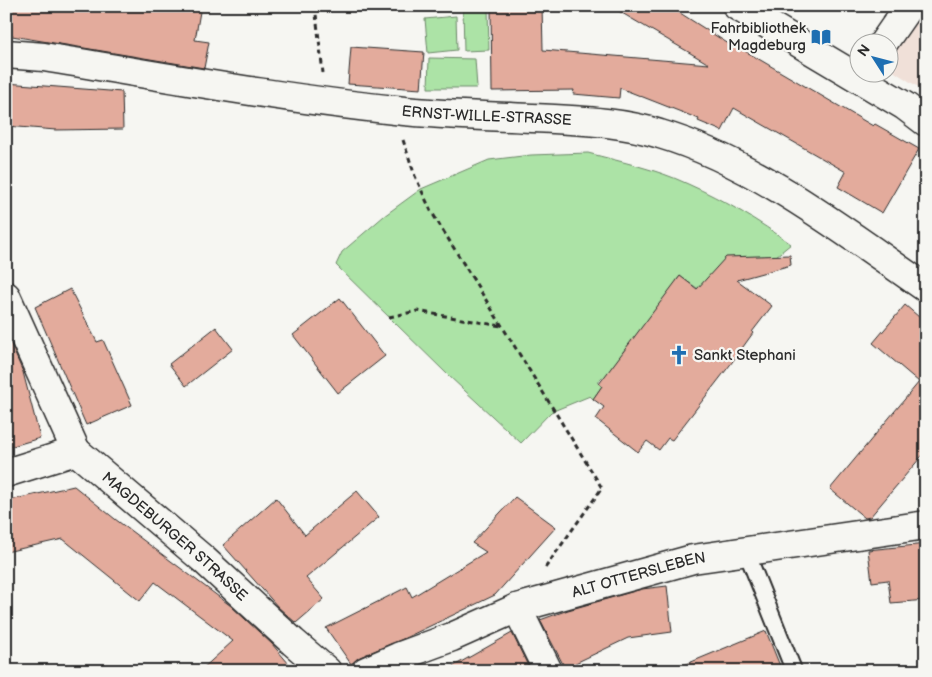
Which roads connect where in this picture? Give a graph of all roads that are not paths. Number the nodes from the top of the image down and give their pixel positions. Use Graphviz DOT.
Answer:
graph roads {
  1 [pos="736,6"];
  2 [pos="909,6"];
  3 [pos="891,32"];
  4 [pos="6,54"];
  5 [pos="850,70"];
  6 [pos="870,82"];
  7 [pos="926,122"];
  8 [pos="926,288"];
  9 [pos="6,296"];
  10 [pos="76,451"];
  11 [pos="6,473"];
  12 [pos="926,525"];
  13 [pos="746,551"];
  14 [pos="517,608"];
  15 [pos="327,671"];
  16 [pos="366,671"];
  17 [pos="548,671"];
  18 [pos="794,671"];
  1 -- 5 [label="street"];
  2 -- 3 [label="street"];
  4 -- 8 [label="street, ERNST-WILLE-STRASSE"];
  6 -- 7 [label="street"];
  9 -- 10 [label="street"];
  10 -- 11 [label="street"];
  10 -- 15 [label="street, MAGDEBURGER STRASSE"];
  12 -- 13 [label="street, ALT OTTERSLEBEN"];
  13 -- 14 [label="street, ALT OTTERSLEBEN"];
  13 -- 18 [label="lane"];
  14 -- 16 [label="street, ALT OTTERSLEBEN"];
  14 -- 17 [label="street"];
}
